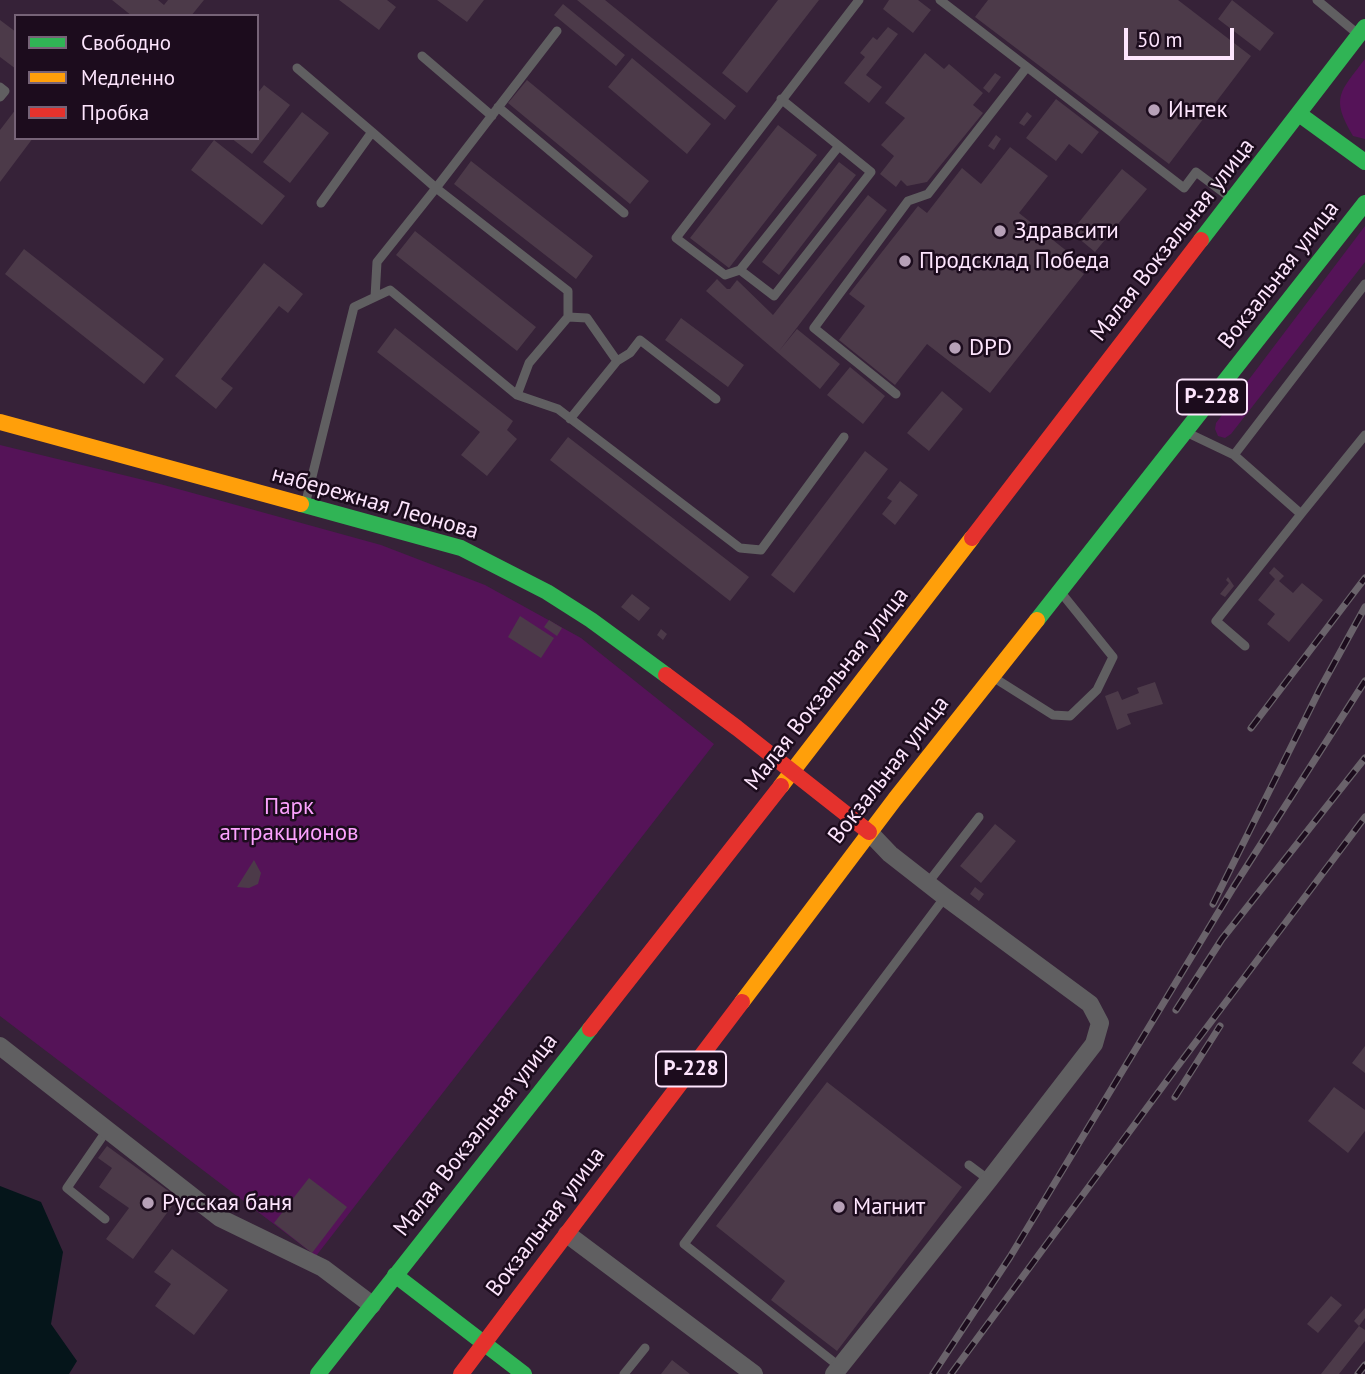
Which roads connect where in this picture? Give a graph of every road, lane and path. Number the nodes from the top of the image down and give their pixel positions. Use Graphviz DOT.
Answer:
graph roads {
  1 [pos="859,0"];
  2 [pos="940,0"];
  3 [pos="1317,0"];
  4 [pos="557,31"];
  5 [pos="1362,31"];
  6 [pos="422,55"];
  7 [pos="1027,67"];
  8 [pos="297,68"];
  9 [pos="0,87"];
  10 [pos="0,97"];
  11 [pos="781,99"];
  12 [pos="495,112"];
  13 [pos="1299,114"];
  14 [pos="372,132"];
  15 [pos="839,146"];
  16 [pos="1365,162"];
  17 [pos="436,188"];
  18 [pos="1233,200"];
  19 [pos="321,203"];
  20 [pos="1365,203"];
  21 [pos="624,213"];
  22 [pos="740,270"];
  23 [pos="1365,284"];
  24 [pos="375,297"];
  25 [pos="568,317"];
  26 [pos="617,361"];
  27 [pos="897,394"];
  28 [pos="517,395"];
  29 [pos="716,399"];
  30 [pos="570,419"];
  31 [pos="0,422"];
  32 [pos="1185,431"];
  33 [pos="1365,435"];
  34 [pos="844,437"];
  35 [pos="1234,455"];
  36 [pos="305,505"];
  37 [pos="1301,513"];
  38 [pos="1059,590"];
  39 [pos="1245,646"];
  40 [pos="992,676"];
  41 [pos="792,772"];
  42 [pos="979,817"];
  43 [pos="869,832"];
  44 [pos="927,884"];
  45 [pos="945,897"];
  46 [pos="0,1046"];
  47 [pos="107,1130"];
  48 [pos="969,1165"];
  49 [pos="989,1180"];
  50 [pos="105,1219"];
  51 [pos="567,1234"];
  52 [pos="395,1275"];
  53 [pos="372,1304"];
  54 [pos="645,1348"];
  55 [pos="837,1371"];
  56 [pos="318,1374"];
  57 [pos="461,1374"];
  58 [pos="524,1374"];
  59 [pos="624,1374"];
  60 [pos="754,1374"];
  1 -- 11 [label="lane"];
  2 -- 7 [label="lane"];
  3 -- 5 [label="lane"];
  4 -- 12 [label="lane"];
  5 -- 13 [label="main road, Малая Вокзальная улица"];
  6 -- 12 [label="lane"];
  7 -- 18 [label="lane"];
  7 -- 27 [label="lane"];
  8 -- 14 [label="lane"];
  9 -- 10 [label="lane"];
  11 -- 15 [label="lane"];
  11 -- 22 [label="lane"];
  12 -- 17 [label="lane"];
  12 -- 21 [label="lane"];
  13 -- 16 [label="main road"];
  13 -- 18 [label="main road, Малая Вокзальная улица"];
  14 -- 17 [label="lane"];
  14 -- 19 [label="lane"];
  15 -- 22 [label="lane"];
  15 -- 22 [label="lane"];
  17 -- 24 [label="lane"];
  17 -- 25 [label="lane"];
  18 -- 41 [label="main road, Малая Вокзальная улица"];
  20 -- 32 [label="main road, Вокзальная улица / Р-228"];
  23 -- 35 [label="lane"];
  24 -- 28 [label="lane"];
  24 -- 36 [label="lane"];
  25 -- 26 [label="lane"];
  25 -- 28 [label="lane"];
  26 -- 29 [label="lane"];
  26 -- 30 [label="lane"];
  28 -- 30 [label="lane"];
  30 -- 34 [label="lane"];
  31 -- 36 [label="main road, набережная Леонова"];
  32 -- 35 [label="lane"];
  32 -- 38 [label="main road, Вокзальная улица / Р-228"];
  33 -- 37 [label="lane"];
  35 -- 37 [label="lane"];
  36 -- 41 [label="main road, набережная Леонова"];
  37 -- 39 [label="lane"];
  38 -- 40 [label="main road, Вокзальная улица / Р-228"];
  38 -- 40 [label="lane"];
  40 -- 43 [label="main road, Вокзальная улица / Р-228"];
  41 -- 43 [label="main road, набережная Леонова"];
  41 -- 52 [label="main road, Малая Вокзальная улица"];
  42 -- 44 [label="lane"];
  43 -- 44 [label="street"];
  43 -- 51 [label="main road, Вокзальная улица / Р-228"];
  44 -- 45 [label="street"];
  45 -- 49 [label="street"];
  45 -- 55 [label="lane"];
  46 -- 47 [label="street"];
  47 -- 50 [label="lane"];
  47 -- 53 [label="street"];
  48 -- 49 [label="lane"];
  49 -- 55 [label="street"];
  51 -- 57 [label="main road, Вокзальная улица / Р-228, bridge"];
  51 -- 60 [label="street"];
  52 -- 53 [label="main road, Малая Вокзальная улица"];
  52 -- 58 [label="main road"];
  53 -- 56 [label="main road, Малая Вокзальная улица"];
  54 -- 59 [label="lane"];
}
